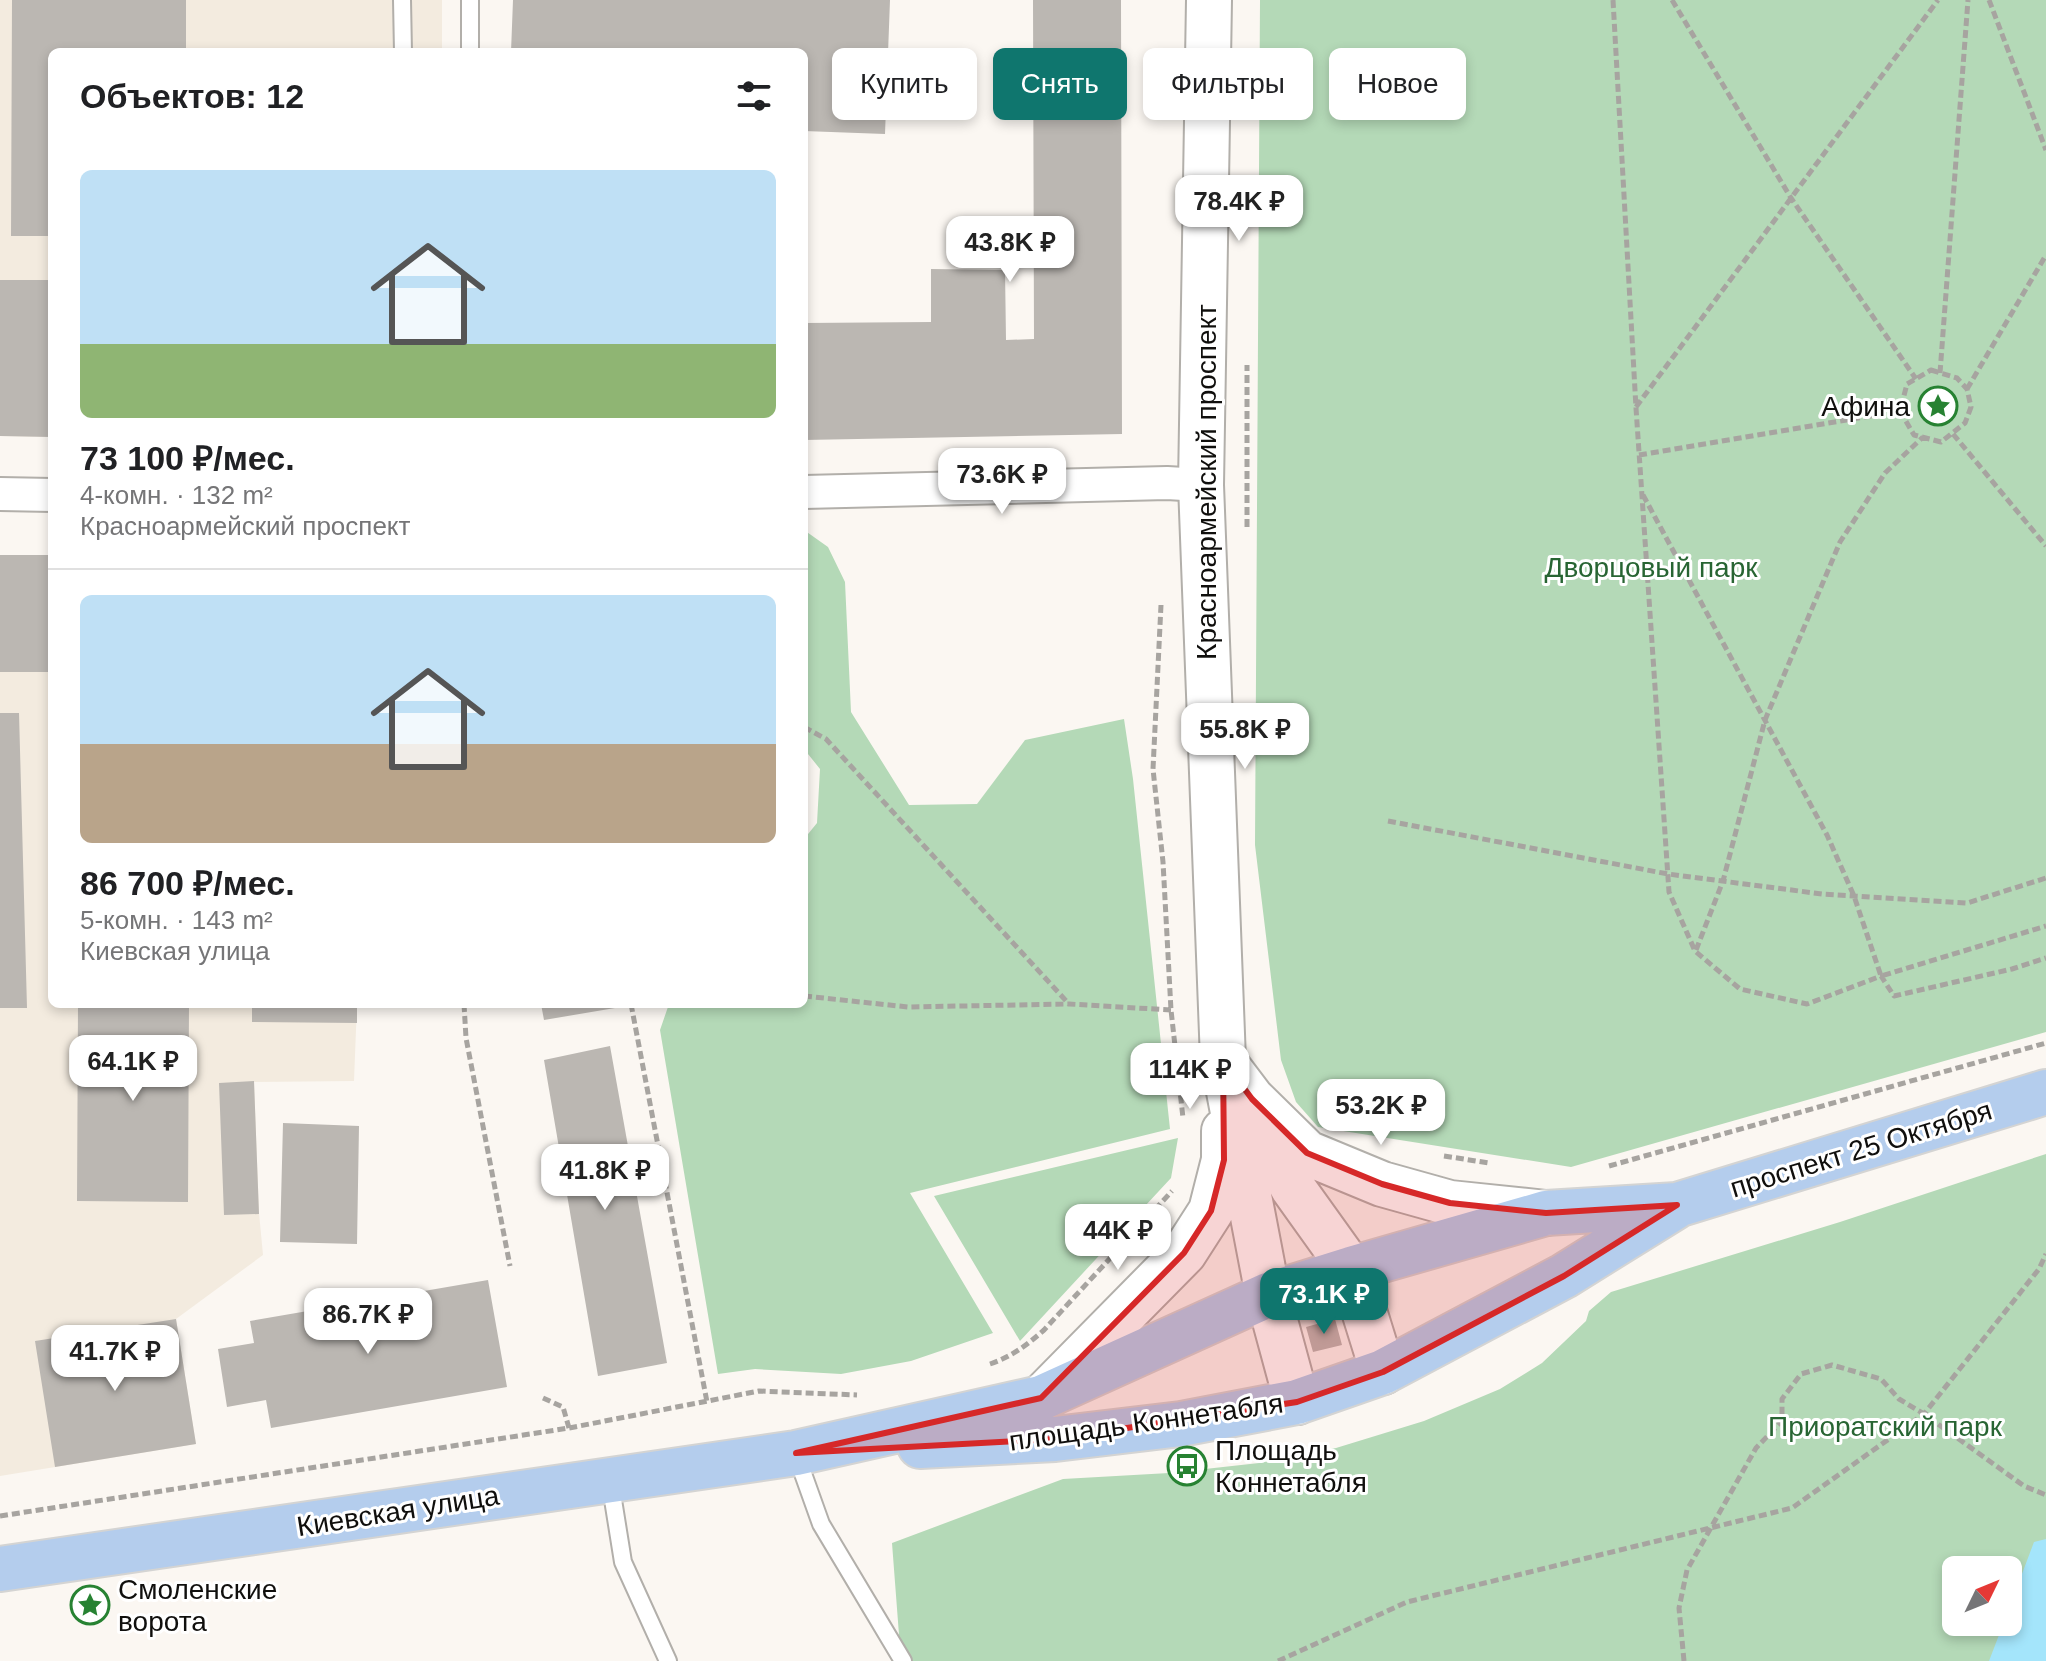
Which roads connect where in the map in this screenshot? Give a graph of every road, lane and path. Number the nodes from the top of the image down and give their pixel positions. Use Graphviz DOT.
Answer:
graph roads {
  1 [pos="402,0"];
  2 [pos="470,0"];
  3 [pos="1209,0"];
  4 [pos="1672,0"];
  5 [pos="1938,0"];
  6 [pos="1968,0"];
  7 [pos="1989,0"];
  8 [pos="1615,2"];
  9 [pos="403,48"];
  10 [pos="470,48"];
  11 [pos="2046,150"];
  12 [pos="1791,198"];
  13 [pos="2046,255"];
  14 [pos="1247,352"];
  15 [pos="1940,373"];
  16 [pos="1916,379"];
  17 [pos="1967,389"];
  18 [pos="1636,408"];
  19 [pos="1900,411"];
  20 [pos="1953,434"];
  21 [pos="1923,437"];
  22 [pos="1639,455"];
  23 [pos="1201,485"];
  24 [pos="808,492"];
  25 [pos="1642,492"];
  26 [pos="0,494"];
  27 [pos="48,495"];
  28 [pos="1247,528"];
  29 [pos="2046,546"];
  30 [pos="1765,720"];
  31 [pos="808,729"];
  32 [pos="1388,821"];
  33 [pos="1668,874"];
  34 [pos="2046,878"];
  35 [pos="1723,881"];
  36 [pos="1854,896"];
  37 [pos="2046,926"];
  38 [pos="1695,951"];
  39 [pos="2046,958"];
  40 [pos="1881,976"];
  41 [pos="808,996"];
  42 [pos="1069,1004"];
  43 [pos="464,1008"];
  44 [pos="632,1008"];
  45 [pos="1171,1010"];
  46 [pos="2046,1043"];
  47 [pos="1223,1060"];
  48 [pos="2046,1092"];
  49 [pos="1183,1109"];
  50 [pos="1183,1123"];
  51 [pos="1438,1155"];
  52 [pos="1498,1164"];
  53 [pos="1604,1167"];
  54 [pos="1172,1191"];
  55 [pos="1677,1205"];
  56 [pos="1546,1213"];
  57 [pos="2046,1254"];
  58 [pos="510,1266"];
  59 [pos="1351,1269"];
  60 [pos="1268,1295"];
  61 [pos="989,1365"];
  62 [pos="1383,1372"];
  63 [pos="860,1396"];
  64 [pos="543,1398"];
  65 [pos="1041,1398"];
  66 [pos="707,1402"];
  67 [pos="1297,1402"];
  68 [pos="1924,1414"];
  69 [pos="569,1428"];
  70 [pos="796,1453"];
  71 [pos="610,1479"];
  72 [pos="2046,1495"];
  73 [pos="0,1516"];
  74 [pos="1711,1528"];
  75 [pos="0,1569"];
  76 [pos="668,1661"];
  77 [pos="903,1661"];
  78 [pos="1278,1661"];
  79 [pos="1684,1661"];
  1 -- 9 [label="lane"];
  2 -- 10 [label="lane"];
  3 -- 23 [label="main road, Красноармейский проспект"];
  4 -- 12 [label="path"];
  5 -- 12 [label="path"];
  6 -- 15 [label="path"];
  7 -- 11 [label="path"];
  8 -- 18 [label="path"];
  12 -- 16 [label="path"];
  12 -- 18 [label="path"];
  13 -- 17 [label="path"];
  14 -- 28 [label="path"];
  15 -- 16 [label="path"];
  15 -- 17 [label="path"];
  16 -- 19 [label="path"];
  17 -- 20 [label="path"];
  18 -- 22 [label="path"];
  19 -- 21 [label="path"];
  19 -- 22 [label="path"];
  20 -- 21 [label="path"];
  20 -- 29 [label="path"];
  21 -- 30 [label="path"];
  22 -- 25 [label="path"];
  23 -- 24 [label="street"];
  23 -- 47 [label="main road, Красноармейский проспект"];
  25 -- 30 [label="path"];
  25 -- 33 [label="path"];
  26 -- 27 [label="street"];
  30 -- 35 [label="path"];
  30 -- 36 [label="path"];
  31 -- 42 [label="path"];
  32 -- 33 [label="path"];
  33 -- 35 [label="path"];
  33 -- 38 [label="path"];
  34 -- 36 [label="path"];
  35 -- 36 [label="path"];
  35 -- 38 [label="path"];
  36 -- 40 [label="path"];
  37 -- 40 [label="path"];
  38 -- 40 [label="path"];
  39 -- 40 [label="path"];
  41 -- 42 [label="path"];
  42 -- 45 [label="path"];
  43 -- 58 [label="path"];
  44 -- 66 [label="path"];
  46 -- 53 [label="path"];
  47 -- 56 [label="main road"];
  47 -- 59 [label="main road, Красноармейский проспект"];
  47 -- 60 [label="main road, Красноармейский проспект"];
  47 -- 65 [label="main road"];
  48 -- 55 [label="main road, проспект 25 Октября"];
  49 -- 50 [label="path"];
  51 -- 52 [label="path"];
  54 -- 61 [label="path"];
  55 -- 56 [label="main road, площадь Коннетабля"];
  55 -- 62 [label="main road, площадь Коннетабля"];
  56 -- 59 [label="main road, площадь Коннетабля"];
  57 -- 68 [label="path"];
  59 -- 60 [label="main road, площадь Коннетабля"];
  59 -- 62 [label="main road, Красноармейский проспект"];
  60 -- 65 [label="main road, площадь Коннетабля"];
  60 -- 67 [label="main road, Красноармейский проспект"];
  62 -- 67 [label="main road, площадь Коннетабля"];
  63 -- 66 [label="path"];
  64 -- 69 [label="path"];
  65 -- 70 [label="main road, площадь Коннетабля"];
  66 -- 69 [label="path"];
  67 -- 70 [label="main road, площадь Коннетабля"];
  68 -- 72 [label="path"];
  68 -- 74 [label="path"];
  68 -- 74 [label="path"];
  69 -- 73 [label="path"];
  70 -- 71 [label="main road, Киевская улица"];
  70 -- 77 [label="lane"];
  71 -- 75 [label="main road, Киевская улица"];
  71 -- 76 [label="lane"];
  74 -- 78 [label="path"];
  74 -- 79 [label="path"];
}
